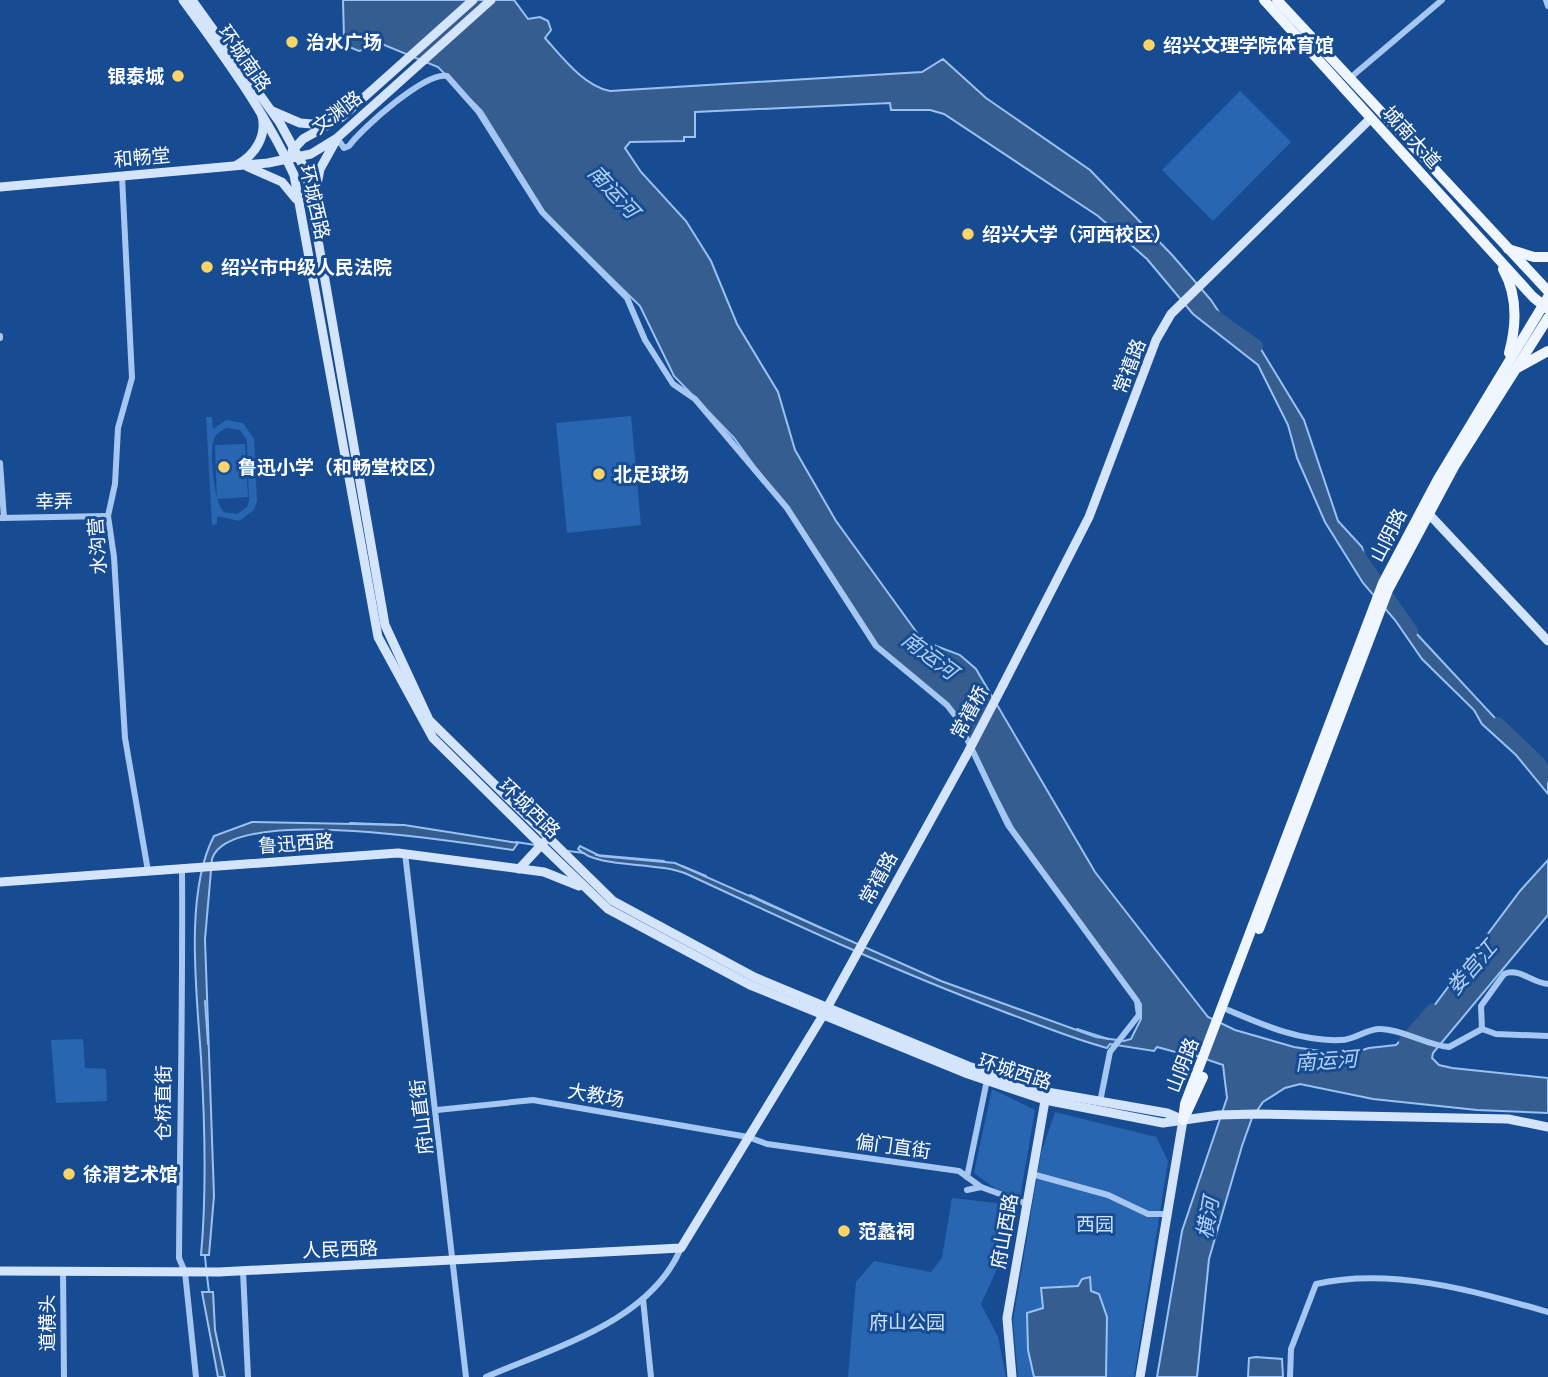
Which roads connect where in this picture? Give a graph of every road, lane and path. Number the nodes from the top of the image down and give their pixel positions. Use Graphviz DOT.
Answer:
graph roads {
  1 [pos="183,0"];
  2 [pos="192,0"];
  3 [pos="473,0"];
  4 [pos="491,0"];
  5 [pos="1264,0"];
  6 [pos="1278,0"];
  7 [pos="1442,0"];
  8 [pos="1546,0"];
  9 [pos="1548,6"];
  10 [pos="1350,78"];
  11 [pos="257,107"];
  12 [pos="271,110"];
  13 [pos="1371,118"];
  14 [pos="331,124"];
  15 [pos="281,135"];
  16 [pos="337,138"];
  17 [pos="296,152"];
  18 [pos="286,157"];
  19 [pos="235,166"];
  20 [pos="122,176"];
  21 [pos="0,187"];
  22 [pos="314,216"];
  23 [pos="302,218"];
  24 [pos="1506,248"];
  25 [pos="1495,253"];
  26 [pos="1548,257"];
  27 [pos="1546,288"];
  28 [pos="1546,304"];
  29 [pos="1548,318"];
  30 [pos="1548,351"];
  31 [pos="1508,371"];
  32 [pos="0,463"];
  33 [pos="1427,512"];
  34 [pos="108,516"];
  35 [pos="2,518"];
  36 [pos="1384,592"];
  37 [pos="1548,641"];
  38 [pos="1003,685"];
  39 [pos="965,755"];
  40 [pos="535,832"];
  41 [pos="545,841"];
  42 [pos="405,853"];
  43 [pos="182,869"];
  44 [pos="519,869"];
  45 [pos="148,871"];
  46 [pos="0,882"];
  47 [pos="590,892"];
  48 [pos="1548,984"];
  49 [pos="1228,1010"];
  50 [pos="824,1013"];
  51 [pos="1220,1022"];
  52 [pos="1482,1029"];
  53 [pos="1548,1036"];
  54 [pos="987,1080"];
  55 [pos="1046,1096"];
  56 [pos="1100,1102"];
  57 [pos="437,1110"];
  58 [pos="1183,1120"];
  59 [pos="1548,1127"];
  60 [pos="748,1138"];
  61 [pos="1032,1174"];
  62 [pos="967,1177"];
  63 [pos="981,1187"];
  64 [pos="967,1190"];
  65 [pos="1027,1203"];
  66 [pos="1167,1214"];
  67 [pos="681,1248"];
  68 [pos="451,1261"];
  69 [pos="63,1270"];
  70 [pos="0,1271"];
  71 [pos="243,1271"];
  72 [pos="185,1272"];
  73 [pos="642,1299"];
  74 [pos="1548,1312"];
  75 [pos="64,1377"];
  76 [pos="196,1377"];
  77 [pos="248,1377"];
  78 [pos="466,1377"];
  79 [pos="486,1377"];
  80 [pos="651,1377"];
  81 [pos="1012,1377"];
  82 [pos="1140,1377"];
  83 [pos="1290,1377"];
  1 -- 11 [label="main road, 环城南路"];
  2 -- 12 [label="main road, 环城南路"];
  3 -- 14 [label="main road, 文渊路"];
  4 -- 16 [label="main road, 文渊路"];
  5 -- 13 [label="main road, 城南大道"];
  6 -- 10 [label="main road, 城南大道"];
  7 -- 10 [label="street"];
  8 -- 9 [label="street"];
  10 -- 24 [label="main road, 城南大道"];
  11 -- 15 [label="main road, 环城南路"];
  11 -- 19 [label="main road"];
  12 -- 14 [label="main road"];
  12 -- 15 [label="main road, 环城南路"];
  13 -- 25 [label="main road, 城南大道"];
  13 -- 38 [label="main road, 常禧路"];
  14 -- 17 [label="main road, 文渊路"];
  15 -- 17 [label="main road, 环城西路"];
  15 -- 18 [label="main road, 环城西路"];
  16 -- 17 [label="main road, 文渊路"];
  16 -- 22 [label="main road"];
  16 -- 56 [label="street"];
  17 -- 18 [label="main road, 文渊路"];
  17 -- 22 [label="main road, 环城西路"];
  18 -- 19 [label="main road, 和畅堂"];
  18 -- 23 [label="main road, 环城西路"];
  19 -- 20 [label="main road, 和畅堂"];
  19 -- 23 [label="main road"];
  20 -- 21 [label="main road, 和畅堂"];
  20 -- 34 [label="street, 水沟营"];
  22 -- 40 [label="main road, 环城西路"];
  23 -- 40 [label="main road, 环城西路"];
  24 -- 26 [label="main road"];
  24 -- 27 [label="main road, 城南大道"];
  25 -- 28 [label="main road, 城南大道"];
  25 -- 31 [label="main road"];
  28 -- 31 [label="main road, 山阴路"];
  29 -- 31 [label="main road, 山阴路"];
  30 -- 31 [label="main road"];
  31 -- 33 [label="main road, 山阴路"];
  31 -- 36 [label="main road, 山阴路"];
  32 -- 35 [label="street"];
  33 -- 36 [label="main road, 山阴路"];
  33 -- 37 [label="main road"];
  34 -- 35 [label="street, 幸弄"];
  34 -- 45 [label="street, 水沟营"];
  36 -- 49 [label="main road, 山阴路"];
  36 -- 51 [label="main road, 山阴路"];
  38 -- 39 [label="main road, 常禧桥, bridge"];
  39 -- 50 [label="main road, 常禧路"];
  40 -- 41 [label="main road, 环城西路"];
  41 -- 44 [label="main road"];
  41 -- 47 [label="main road, 环城西路"];
  41 -- 50 [label="main road, 环城西路"];
  42 -- 43 [label="main road, 鲁迅西路"];
  42 -- 44 [label="main road, 鲁迅西路"];
  42 -- 57 [label="street, 府山直街"];
  43 -- 45 [label="main road, 鲁迅西路"];
  43 -- 72 [label="street, 仓桥直街"];
  44 -- 47 [label="main road, 鲁迅西路"];
  45 -- 46 [label="main road, 鲁迅西路"];
  47 -- 50 [label="main road, 环城西路"];
  48 -- 52 [label="street"];
  49 -- 51 [label="main road, 山阴路"];
  49 -- 52 [label="street"];
  50 -- 54 [label="main road, 环城西路"];
  50 -- 55 [label="main road, 环城西路"];
  50 -- 60 [label="main road, 常禧路"];
  51 -- 58 [label="main road, 山阴路"];
  52 -- 53 [label="street"];
  54 -- 55 [label="main road, 环城西路"];
  54 -- 62 [label="street"];
  55 -- 56 [label="main road, 环城西路"];
  55 -- 58 [label="main road, 环城西路"];
  55 -- 61 [label="main road, 府山西路"];
  56 -- 58 [label="main road, 环城西路"];
  57 -- 60 [label="street, 大教场"];
  57 -- 68 [label="street, 府山直街"];
  58 -- 59 [label="main road"];
  58 -- 66 [label="main road"];
  60 -- 62 [label="street, 偏门直街"];
  60 -- 67 [label="main road, 常禧路"];
  61 -- 65 [label="main road, 府山西路"];
  61 -- 66 [label="street"];
  62 -- 63 [label="street, 偏门直街"];
  63 -- 64 [label="street"];
  63 -- 65 [label="street, 偏门直街"];
  65 -- 81 [label="main road, 府山西路"];
  66 -- 82 [label="main road"];
  67 -- 68 [label="main road, 人民西路"];
  67 -- 73 [label="street"];
  68 -- 71 [label="main road, 人民西路"];
  68 -- 78 [label="street, 府山直街"];
  69 -- 70 [label="main road, 人民西路"];
  69 -- 72 [label="main road, 人民西路"];
  69 -- 75 [label="street, 道横头"];
  71 -- 72 [label="main road, 人民西路"];
  71 -- 77 [label="street"];
  72 -- 76 [label="street, 仓桥直街"];
  73 -- 79 [label="street"];
  73 -- 80 [label="street"];
  74 -- 83 [label="street"];
}
